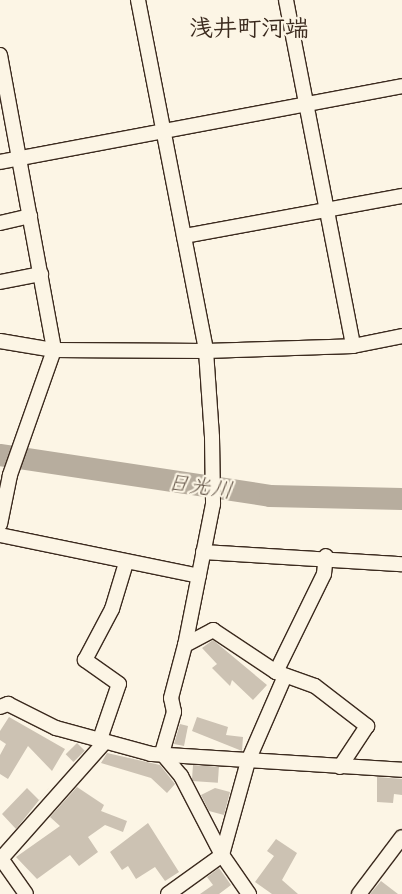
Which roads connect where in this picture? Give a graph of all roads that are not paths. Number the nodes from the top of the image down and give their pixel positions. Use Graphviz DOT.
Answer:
graph roads {
  1 [pos="138,0"];
  2 [pos="286,0"];
  3 [pos="0,55"];
  4 [pos="402,86"];
  5 [pos="306,104"];
  6 [pos="163,131"];
  7 [pos="20,158"];
  8 [pos="0,162"];
  9 [pos="402,196"];
  10 [pos="327,212"];
  11 [pos="30,216"];
  12 [pos="0,223"];
  13 [pos="184,236"];
  14 [pos="41,274"];
  15 [pos="0,282"];
  16 [pos="402,336"];
  17 [pos="0,341"];
  18 [pos="353,346"];
  19 [pos="54,350"];
  20 [pos="206,351"];
  21 [pos="0,524"];
  22 [pos="0,535"];
  23 [pos="203,552"];
  24 [pos="326,556"];
  25 [pos="126,562"];
  26 [pos="402,564"];
  27 [pos="198,576"];
  28 [pos="185,645"];
  29 [pos="281,674"];
  30 [pos="3,703"];
  31 [pos="102,743"];
  32 [pos="162,753"];
  33 [pos="248,761"];
  34 [pos="340,767"];
  35 [pos="402,770"];
  36 [pos="402,837"];
  37 [pos="222,855"];
  38 [pos="1,859"];
  39 [pos="26,894"];
  40 [pos="168,894"];
  41 [pos="249,894"];
  42 [pos="359,894"];
  1 -- 6 [label="street"];
  2 -- 5 [label="street"];
  3 -- 7 [label="street"];
  4 -- 5 [label="street"];
  5 -- 6 [label="street"];
  5 -- 10 [label="street"];
  6 -- 7 [label="street"];
  6 -- 13 [label="street"];
  7 -- 8 [label="street"];
  7 -- 11 [label="street"];
  9 -- 10 [label="street"];
  10 -- 13 [label="street"];
  10 -- 18 [label="street"];
  11 -- 12 [label="street"];
  11 -- 14 [label="street"];
  13 -- 20 [label="street"];
  14 -- 15 [label="street"];
  14 -- 19 [label="street"];
  16 -- 18 [label="street"];
  17 -- 19 [label="street"];
  18 -- 20 [label="street"];
  19 -- 20 [label="street"];
  19 -- 21 [label="street"];
  20 -- 23 [label="street"];
  22 -- 25 [label="street"];
  23 -- 24 [label="street"];
  23 -- 27 [label="street"];
  24 -- 26 [label="street"];
  24 -- 29 [label="street"];
  25 -- 27 [label="street"];
  25 -- 31 [label="street"];
  27 -- 28 [label="street"];
  28 -- 29 [label="street"];
  28 -- 32 [label="street"];
  29 -- 33 [label="street"];
  29 -- 34 [label="street"];
  30 -- 31 [label="street"];
  31 -- 32 [label="street"];
  31 -- 38 [label="street"];
  32 -- 33 [label="street"];
  32 -- 37 [label="street"];
  33 -- 34 [label="street"];
  33 -- 37 [label="street"];
  34 -- 35 [label="street"];
  36 -- 42 [label="street"];
  37 -- 40 [label="street"];
  37 -- 41 [label="street"];
  38 -- 39 [label="street"];
}
